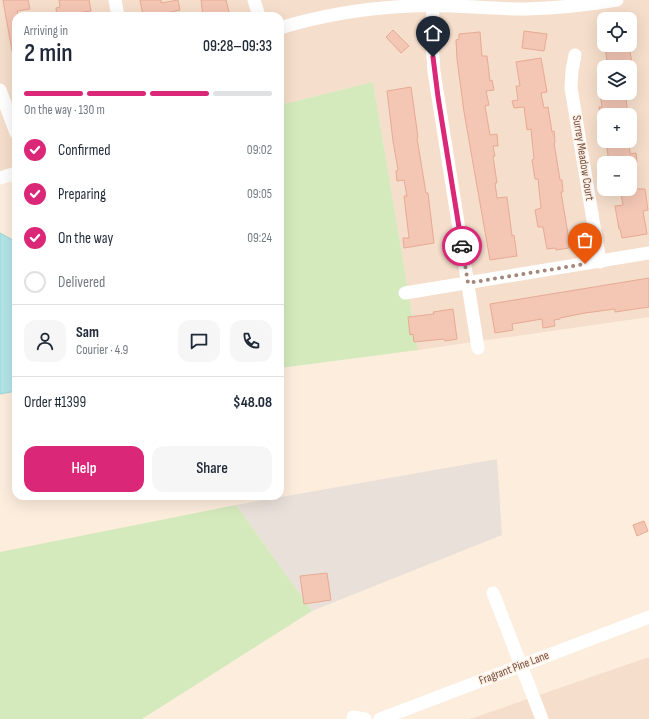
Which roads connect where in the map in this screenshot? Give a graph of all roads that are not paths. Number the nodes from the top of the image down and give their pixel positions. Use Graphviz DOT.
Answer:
graph roads {
  1 [pos="115,0"];
  2 [pos="254,0"];
  3 [pos="617,0"];
  4 [pos="501,4"];
  5 [pos="433,5"];
  6 [pos="117,12"];
  7 [pos="258,12"];
  8 [pos="284,27"];
  9 [pos="574,55"];
  10 [pos="0,90"];
  11 [pos="12,122"];
  12 [pos="12,174"];
  13 [pos="0,178"];
  14 [pos="649,254"];
  15 [pos="600,262"];
  16 [pos="468,283"];
  17 [pos="405,293"];
  18 [pos="478,348"];
  19 [pos="494,593"];
  20 [pos="649,616"];
  21 [pos="522,666"];
  22 [pos="380,719"];
  23 [pos="542,719"];
  1 -- 6 [label="street"];
  2 -- 7 [label="street"];
  3 -- 4 [label="street"];
  4 -- 5 [label="street"];
  5 -- 8 [label="street"];
  5 -- 16 [label="street"];
  9 -- 15 [label="street, Surrey Meadow Court"];
  10 -- 11 [label="street"];
  12 -- 13 [label="street"];
  14 -- 15 [label="street"];
  15 -- 16 [label="street"];
  16 -- 17 [label="street"];
  16 -- 18 [label="street"];
  19 -- 21 [label="street"];
  20 -- 21 [label="street, Fragrant Pine Lane"];
  21 -- 22 [label="street, Fragrant Pine Lane"];
  21 -- 23 [label="street"];
}
